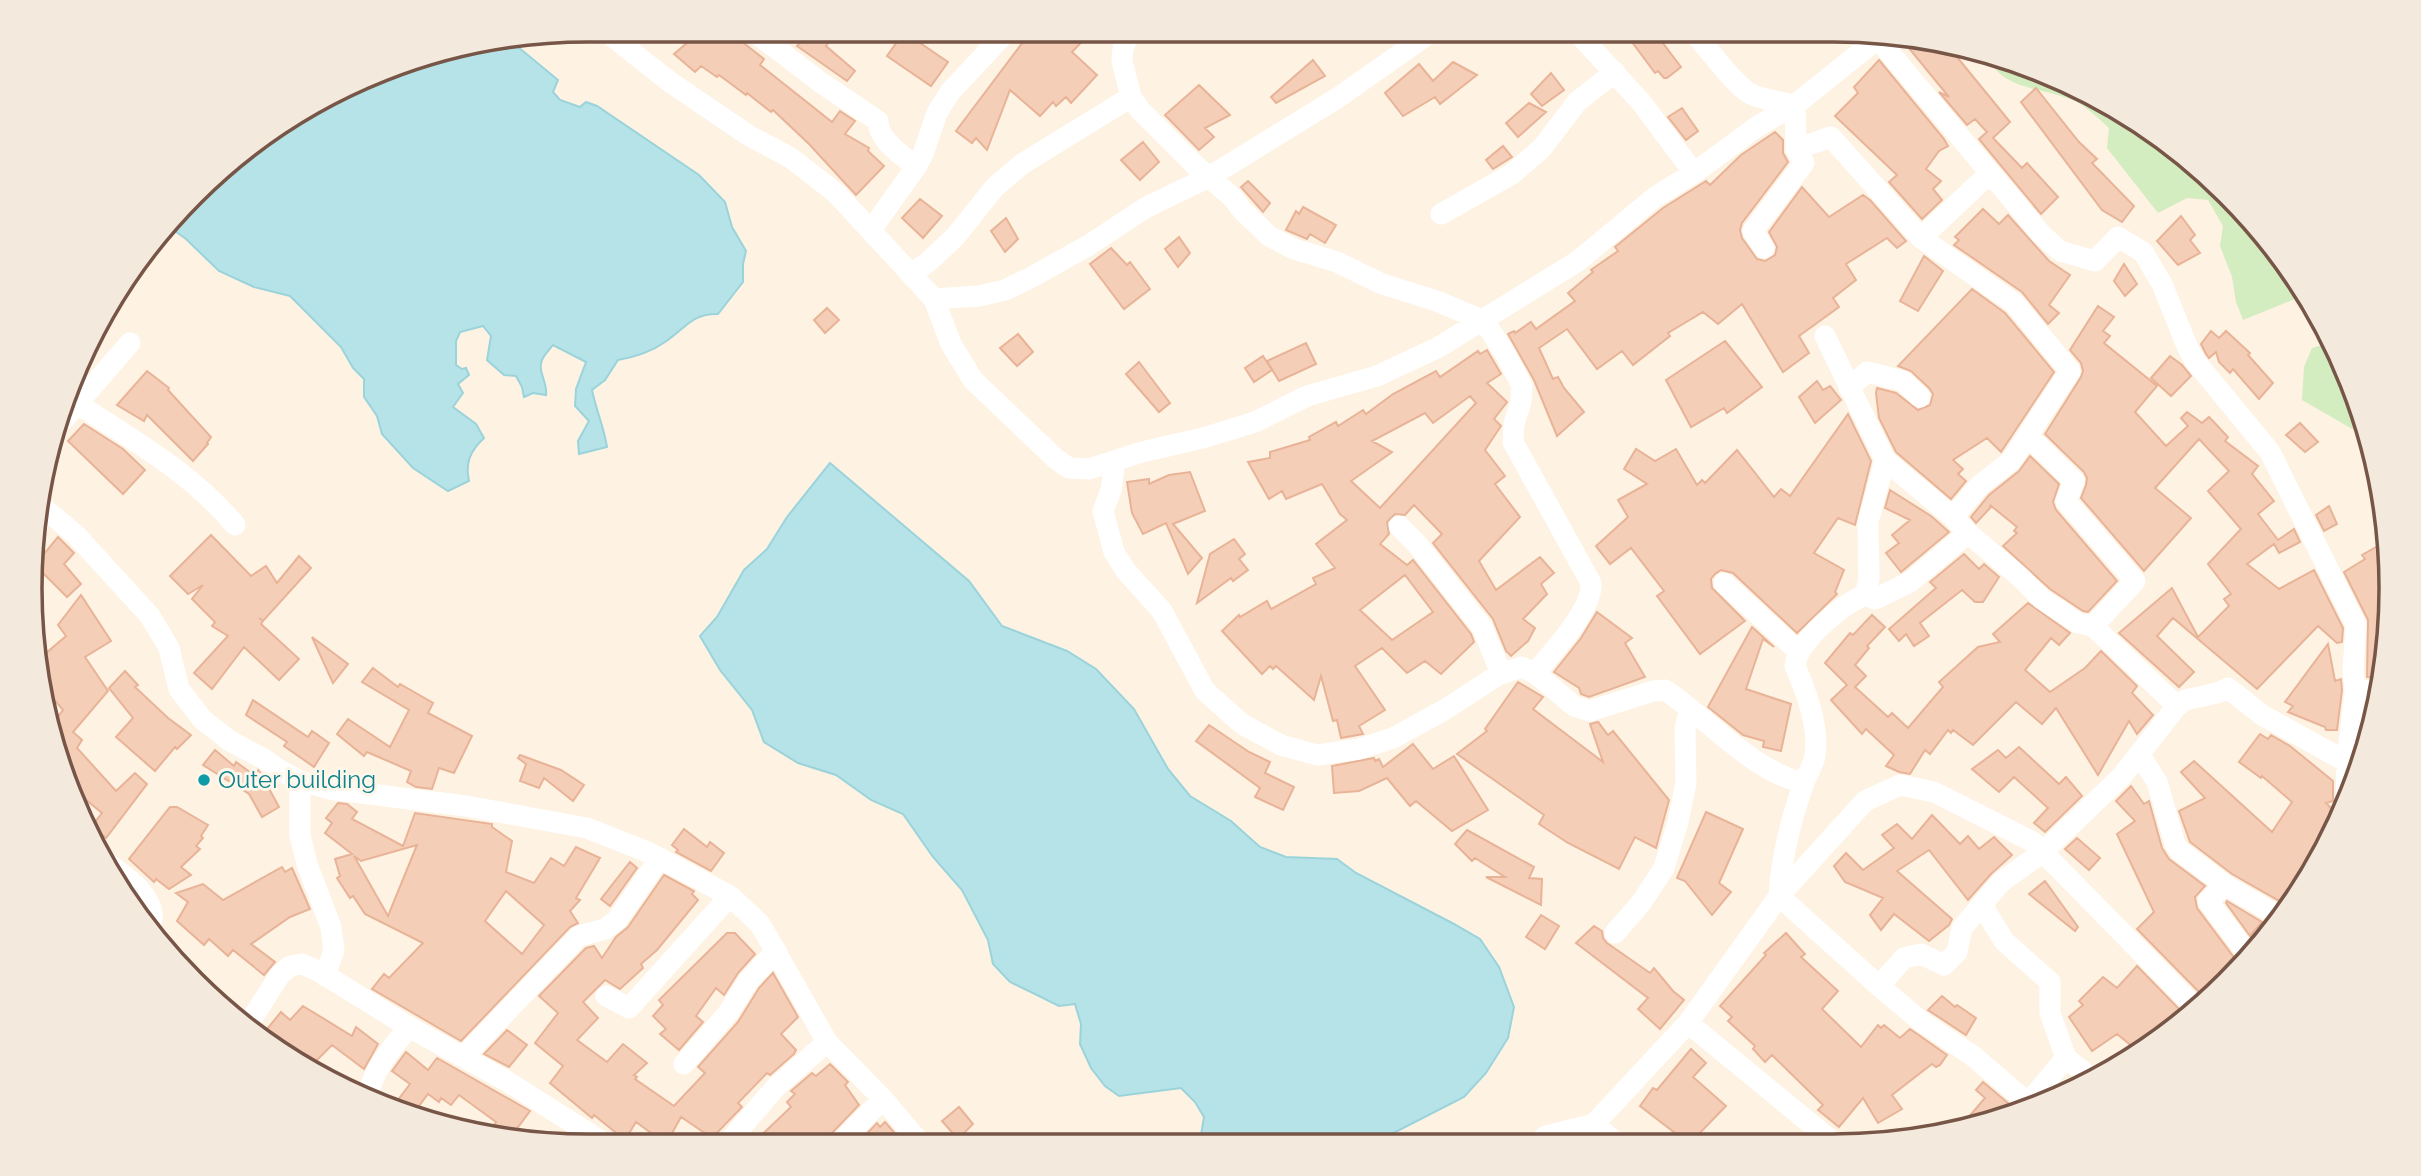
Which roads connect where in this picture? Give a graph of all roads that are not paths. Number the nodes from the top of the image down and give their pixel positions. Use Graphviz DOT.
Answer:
graph roads {
  1 [pos="619,42"];
  2 [pos="768,42"];
  3 [pos="997,42"];
  4 [pos="1125,42"];
  5 [pos="1417,42"];
  6 [pos="1586,42"];
  7 [pos="1704,42"];
  8 [pos="1872,43"];
  9 [pos="1886,45"];
  10 [pos="1615,72"];
  11 [pos="1131,97"];
  12 [pos="1795,105"];
  13 [pos="1796,149"];
  14 [pos="916,167"];
  15 [pos="1694,173"];
  16 [pos="1990,173"];
  17 [pos="1209,177"];
  18 [pos="1441,214"];
  19 [pos="871,230"];
  20 [pos="1921,238"];
  21 [pos="1764,248"];
  22 [pos="912,273"];
  23 [pos="934,299"];
  24 [pos="1484,321"];
  25 [pos="1825,337"];
  26 [pos="130,343"];
  27 [pos="1849,388"];
  28 [pos="1920,397"];
  29 [pos="78,404"];
  30 [pos="72,410"];
  31 [pos="2028,436"];
  32 [pos="1885,460"];
  33 [pos="1115,461"];
  34 [pos="48,512"];
  35 [pos="1953,517"];
  36 [pos="235,525"];
  37 [pos="1399,526"];
  38 [pos="1968,533"];
  39 [pos="1724,583"];
  40 [pos="1865,595"];
  41 [pos="2093,626"];
  42 [pos="1799,652"];
  43 [pos="1501,673"];
  44 [pos="1535,673"];
  45 [pos="2355,690"];
  46 [pos="2370,691"];
  47 [pos="2177,706"];
  48 [pos="1690,709"];
  49 [pos="2140,755"];
  50 [pos="2347,762"];
  51 [pos="2347,772"];
  52 [pos="300,781"];
  53 [pos="1803,783"];
  54 [pos="2043,852"];
  55 [pos="660,858"];
  56 [pos="125,876"];
  57 [pos="2225,885"];
  58 [pos="730,896"];
  59 [pos="1779,896"];
  60 [pos="1982,905"];
  61 [pos="2272,912"];
  62 [pos="153,917"];
  63 [pos="1615,933"];
  64 [pos="2244,948"];
  65 [pos="776,951"];
  66 [pos="325,976"];
  67 [pos="1879,986"];
  68 [pos="606,996"];
  69 [pos="2190,1002"];
  70 [pos="252,1018"];
  71 [pos="1688,1023"];
  72 [pos="409,1027"];
  73 [pos="827,1042"];
  74 [pos="463,1057"];
  75 [pos="2067,1058"];
  76 [pos="684,1064"];
  77 [pos="2084,1072"];
  78 [pos="370,1088"];
  79 [pos="2035,1095"];
  80 [pos="883,1099"];
  81 [pos="2018,1101"];
  82 [pos="1594,1124"];
  83 [pos="590,1134"];
  84 [pos="735,1134"];
  85 [pos="849,1134"];
  86 [pos="913,1134"];
  87 [pos="1554,1134"];
  88 [pos="1606,1134"];
  89 [pos="1823,1134"];
  1 -- 19 [label="street"];
  2 -- 14 [label="street"];
  3 -- 14 [label="street"];
  4 -- 11 [label="street"];
  5 -- 17 [label="street"];
  6 -- 10 [label="street"];
  7 -- 12 [label="street"];
  8 -- 12 [label="street"];
  9 -- 16 [label="street"];
  10 -- 15 [label="street"];
  10 -- 18 [label="street"];
  11 -- 17 [label="street"];
  11 -- 22 [label="street"];
  12 -- 13 [label="street"];
  12 -- 15 [label="street"];
  13 -- 20 [label="street"];
  13 -- 21 [label="street"];
  14 -- 19 [label="street"];
  15 -- 24 [label="street"];
  16 -- 20 [label="street"];
  16 -- 45 [label="street"];
  17 -- 23 [label="street"];
  17 -- 24 [label="street"];
  19 -- 22 [label="street"];
  20 -- 31 [label="street"];
  22 -- 23 [label="street"];
  23 -- 33 [label="street"];
  24 -- 33 [label="street"];
  24 -- 44 [label="street"];
  25 -- 27 [label="street"];
  26 -- 29 [label="street"];
  27 -- 28 [label="street"];
  27 -- 32 [label="street"];
  29 -- 30 [label="street"];
  29 -- 36 [label="street"];
  31 -- 35 [label="street"];
  31 -- 41 [label="street"];
  32 -- 35 [label="street"];
  32 -- 40 [label="street"];
  33 -- 43 [label="street"];
  34 -- 52 [label="street"];
  35 -- 38 [label="street"];
  37 -- 43 [label="street"];
  38 -- 40 [label="street"];
  38 -- 41 [label="street"];
  39 -- 42 [label="street"];
  40 -- 42 [label="street"];
  41 -- 47 [label="street"];
  42 -- 53 [label="street"];
  43 -- 44 [label="street"];
  44 -- 48 [label="street"];
  45 -- 46 [label="street"];
  45 -- 50 [label="street"];
  47 -- 49 [label="street"];
  47 -- 50 [label="street"];
  48 -- 53 [label="street"];
  48 -- 63 [label="street"];
  49 -- 54 [label="street"];
  49 -- 57 [label="street"];
  50 -- 51 [label="street"];
  52 -- 55 [label="street"];
  52 -- 66 [label="street"];
  53 -- 59 [label="street"];
  54 -- 59 [label="street"];
  54 -- 60 [label="street"];
  54 -- 69 [label="street"];
  55 -- 58 [label="street"];
  55 -- 74 [label="street"];
  56 -- 62 [label="street"];
  57 -- 61 [label="street"];
  57 -- 64 [label="street"];
  58 -- 65 [label="street"];
  58 -- 68 [label="street"];
  59 -- 67 [label="street"];
  59 -- 71 [label="street"];
  60 -- 67 [label="street"];
  60 -- 75 [label="street"];
  65 -- 73 [label="street"];
  65 -- 76 [label="street"];
  66 -- 70 [label="street"];
  66 -- 72 [label="street"];
  67 -- 81 [label="street"];
  71 -- 82 [label="street"];
  71 -- 89 [label="street"];
  72 -- 74 [label="street"];
  72 -- 78 [label="street"];
  73 -- 80 [label="street"];
  73 -- 84 [label="street"];
  74 -- 83 [label="street"];
  75 -- 77 [label="street"];
  75 -- 79 [label="street"];
  80 -- 85 [label="street"];
  80 -- 86 [label="street"];
  82 -- 87 [label="street"];
  82 -- 88 [label="street"];
}
